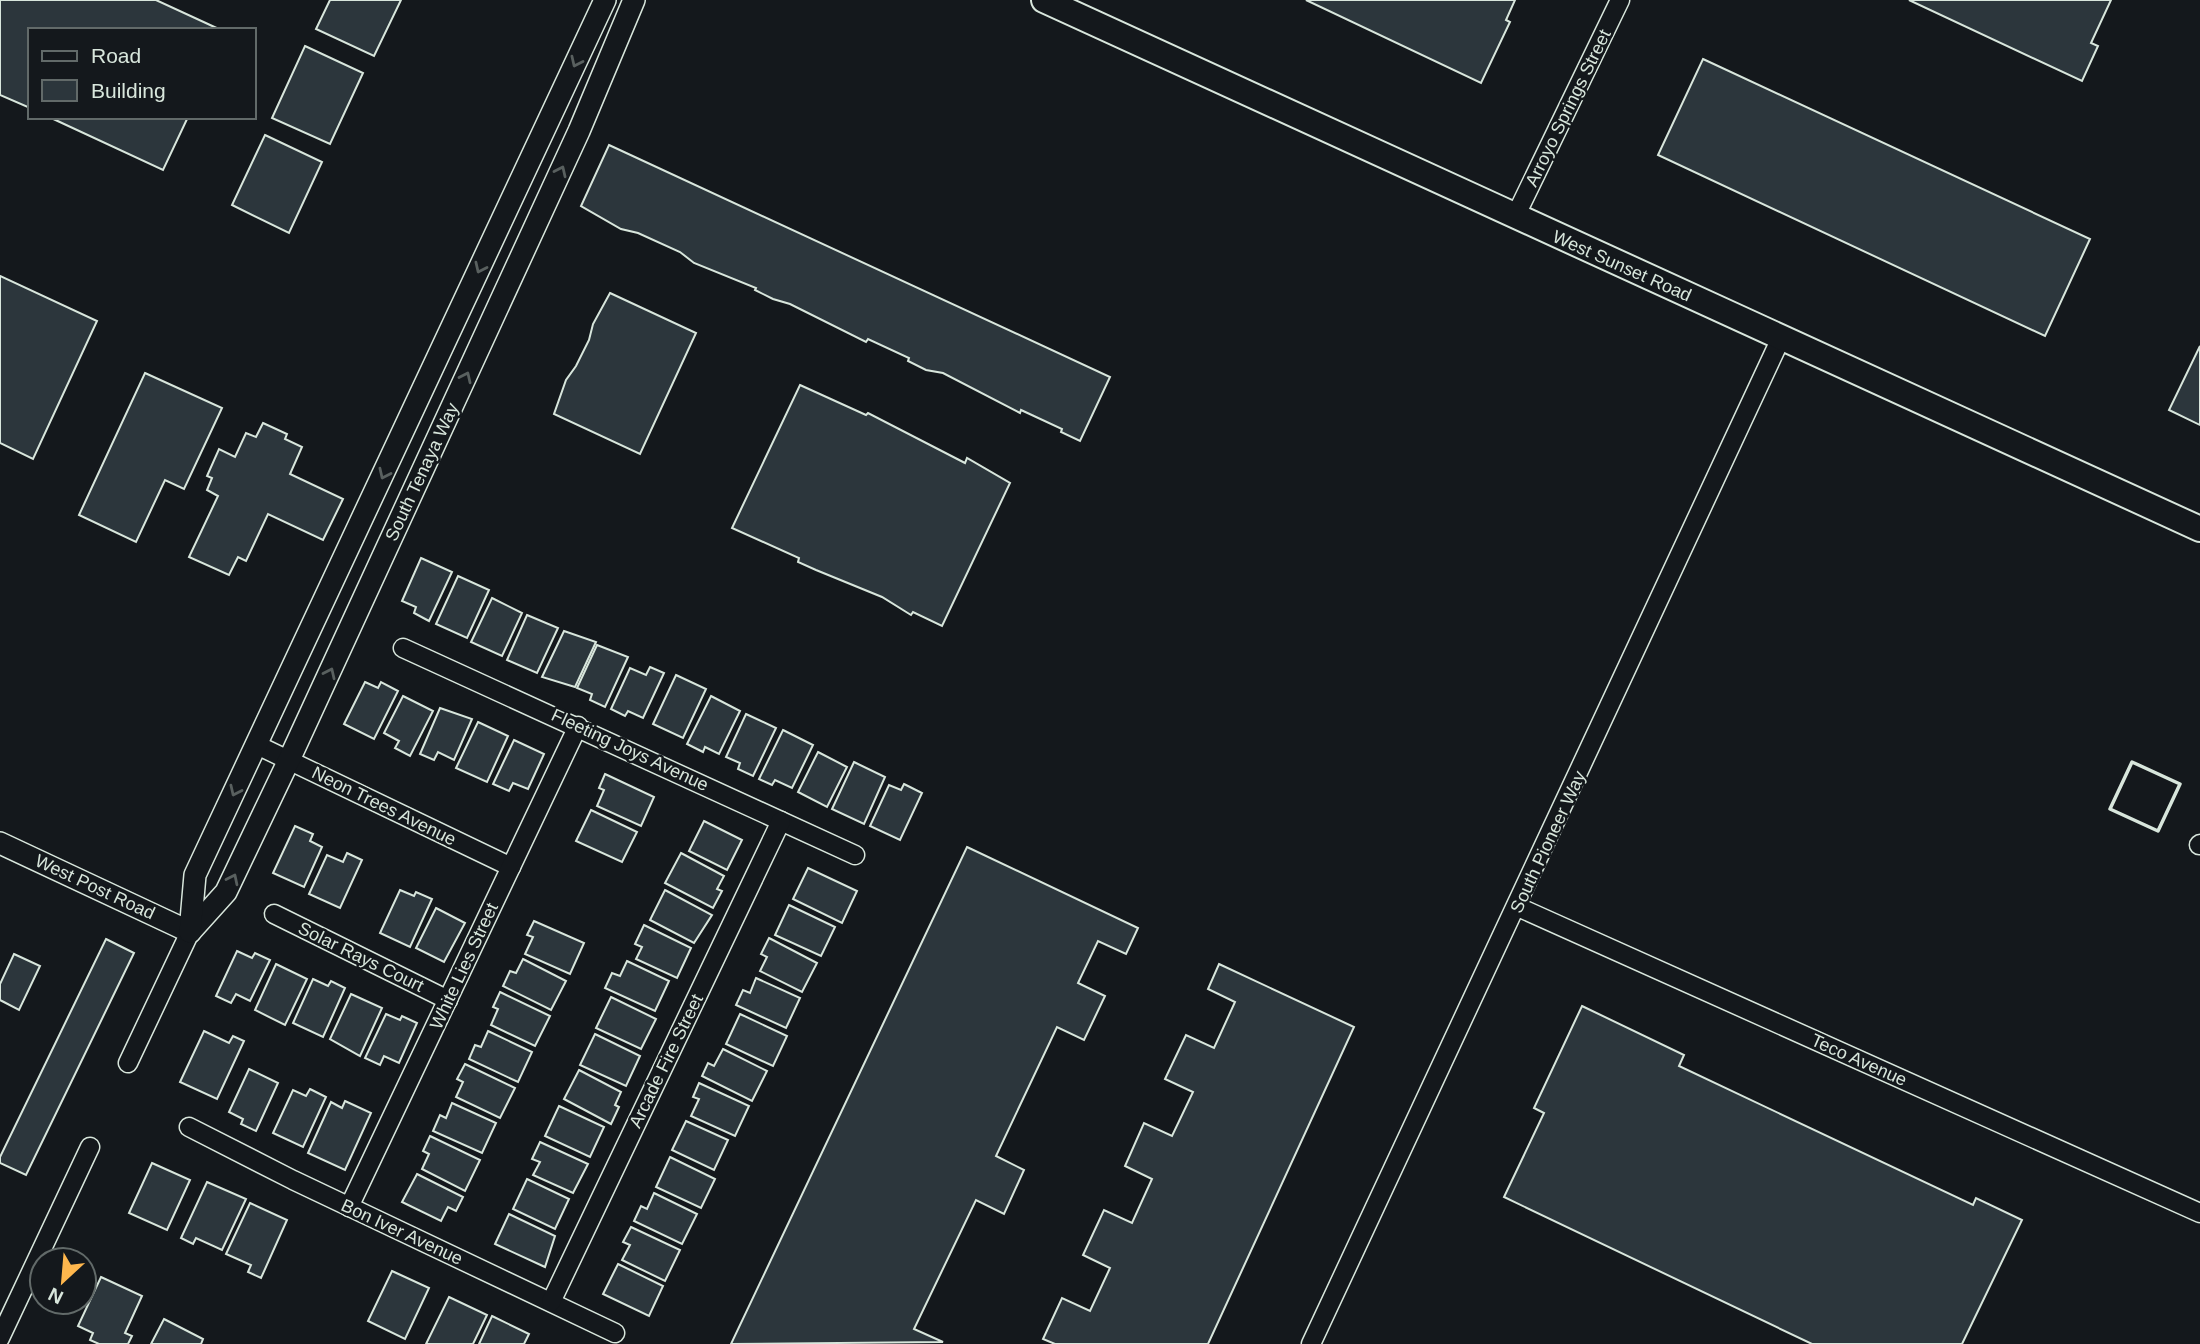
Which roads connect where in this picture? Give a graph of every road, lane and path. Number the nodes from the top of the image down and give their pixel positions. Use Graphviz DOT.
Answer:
graph roads {
  1 [pos="605,0"];
  2 [pos="634,0"];
  3 [pos="1044,0"];
  4 [pos="1620,0"];
  5 [pos="1515,217"];
  6 [pos="1781,338"];
  7 [pos="2200,529"];
  8 [pos="403,648"];
  9 [pos="578,726"];
  10 [pos="257,745"];
  11 [pos="289,760"];
  12 [pos="781,821"];
  13 [pos="0,843"];
  14 [pos="855,855"];
  15 [pos="511,867"];
  16 [pos="1518,906"];
  17 [pos="274,914"];
  18 [pos="190,932"];
  19 [pos="447,1000"];
  20 [pos="128,1063"];
  21 [pos="189,1128"];
  22 [pos="90,1147"];
  23 [pos="349,1207"];
  24 [pos="2200,1213"];
  25 [pos="551,1302"];
  26 [pos="615,1333"];
  27 [pos="0,1338"];
  28 [pos="1311,1344"];
  1 -- 10 [label="street, South Tenaya Way, one-way"];
  11 -- 2 [label="street, South Tenaya Way, one-way"];
  3 -- 5 [label="main road, West Sunset Road"];
  4 -- 5 [label="street, Arroyo Springs Street"];
  5 -- 6 [label="main road, West Sunset Road"];
  6 -- 7 [label="main road, West Sunset Road"];
  6 -- 16 [label="street, South Pioneer Way"];
  8 -- 9 [label="street, Fleeting Joys Avenue"];
  9 -- 12 [label="street, Fleeting Joys Avenue"];
  9 -- 15 [label="street, White Lies Street"];
  10 -- 11 [label="street, Neon Trees Avenue"];
  10 -- 18 [label="street, South Tenaya Way, one-way"];
  11 -- 15 [label="street, Neon Trees Avenue"];
  18 -- 11 [label="street, South Tenaya Way, one-way"];
  12 -- 14 [label="street, Fleeting Joys Avenue"];
  12 -- 25 [label="street, Arcade Fire Street"];
  13 -- 18 [label="street, West Post Road"];
  15 -- 19 [label="street, White Lies Street"];
  16 -- 24 [label="street, Teco Avenue"];
  16 -- 28 [label="street, South Pioneer Way"];
  17 -- 19 [label="street, Solar Rays Court"];
  18 -- 20 [label="street, South Tenaya Way"];
  19 -- 23 [label="street, White Lies Street"];
  21 -- 23 [label="street, Bon Iver Avenue"];
  22 -- 27 [label="street"];
  23 -- 25 [label="street, Bon Iver Avenue"];
  25 -- 26 [label="street, Bon Iver Avenue"];
}
